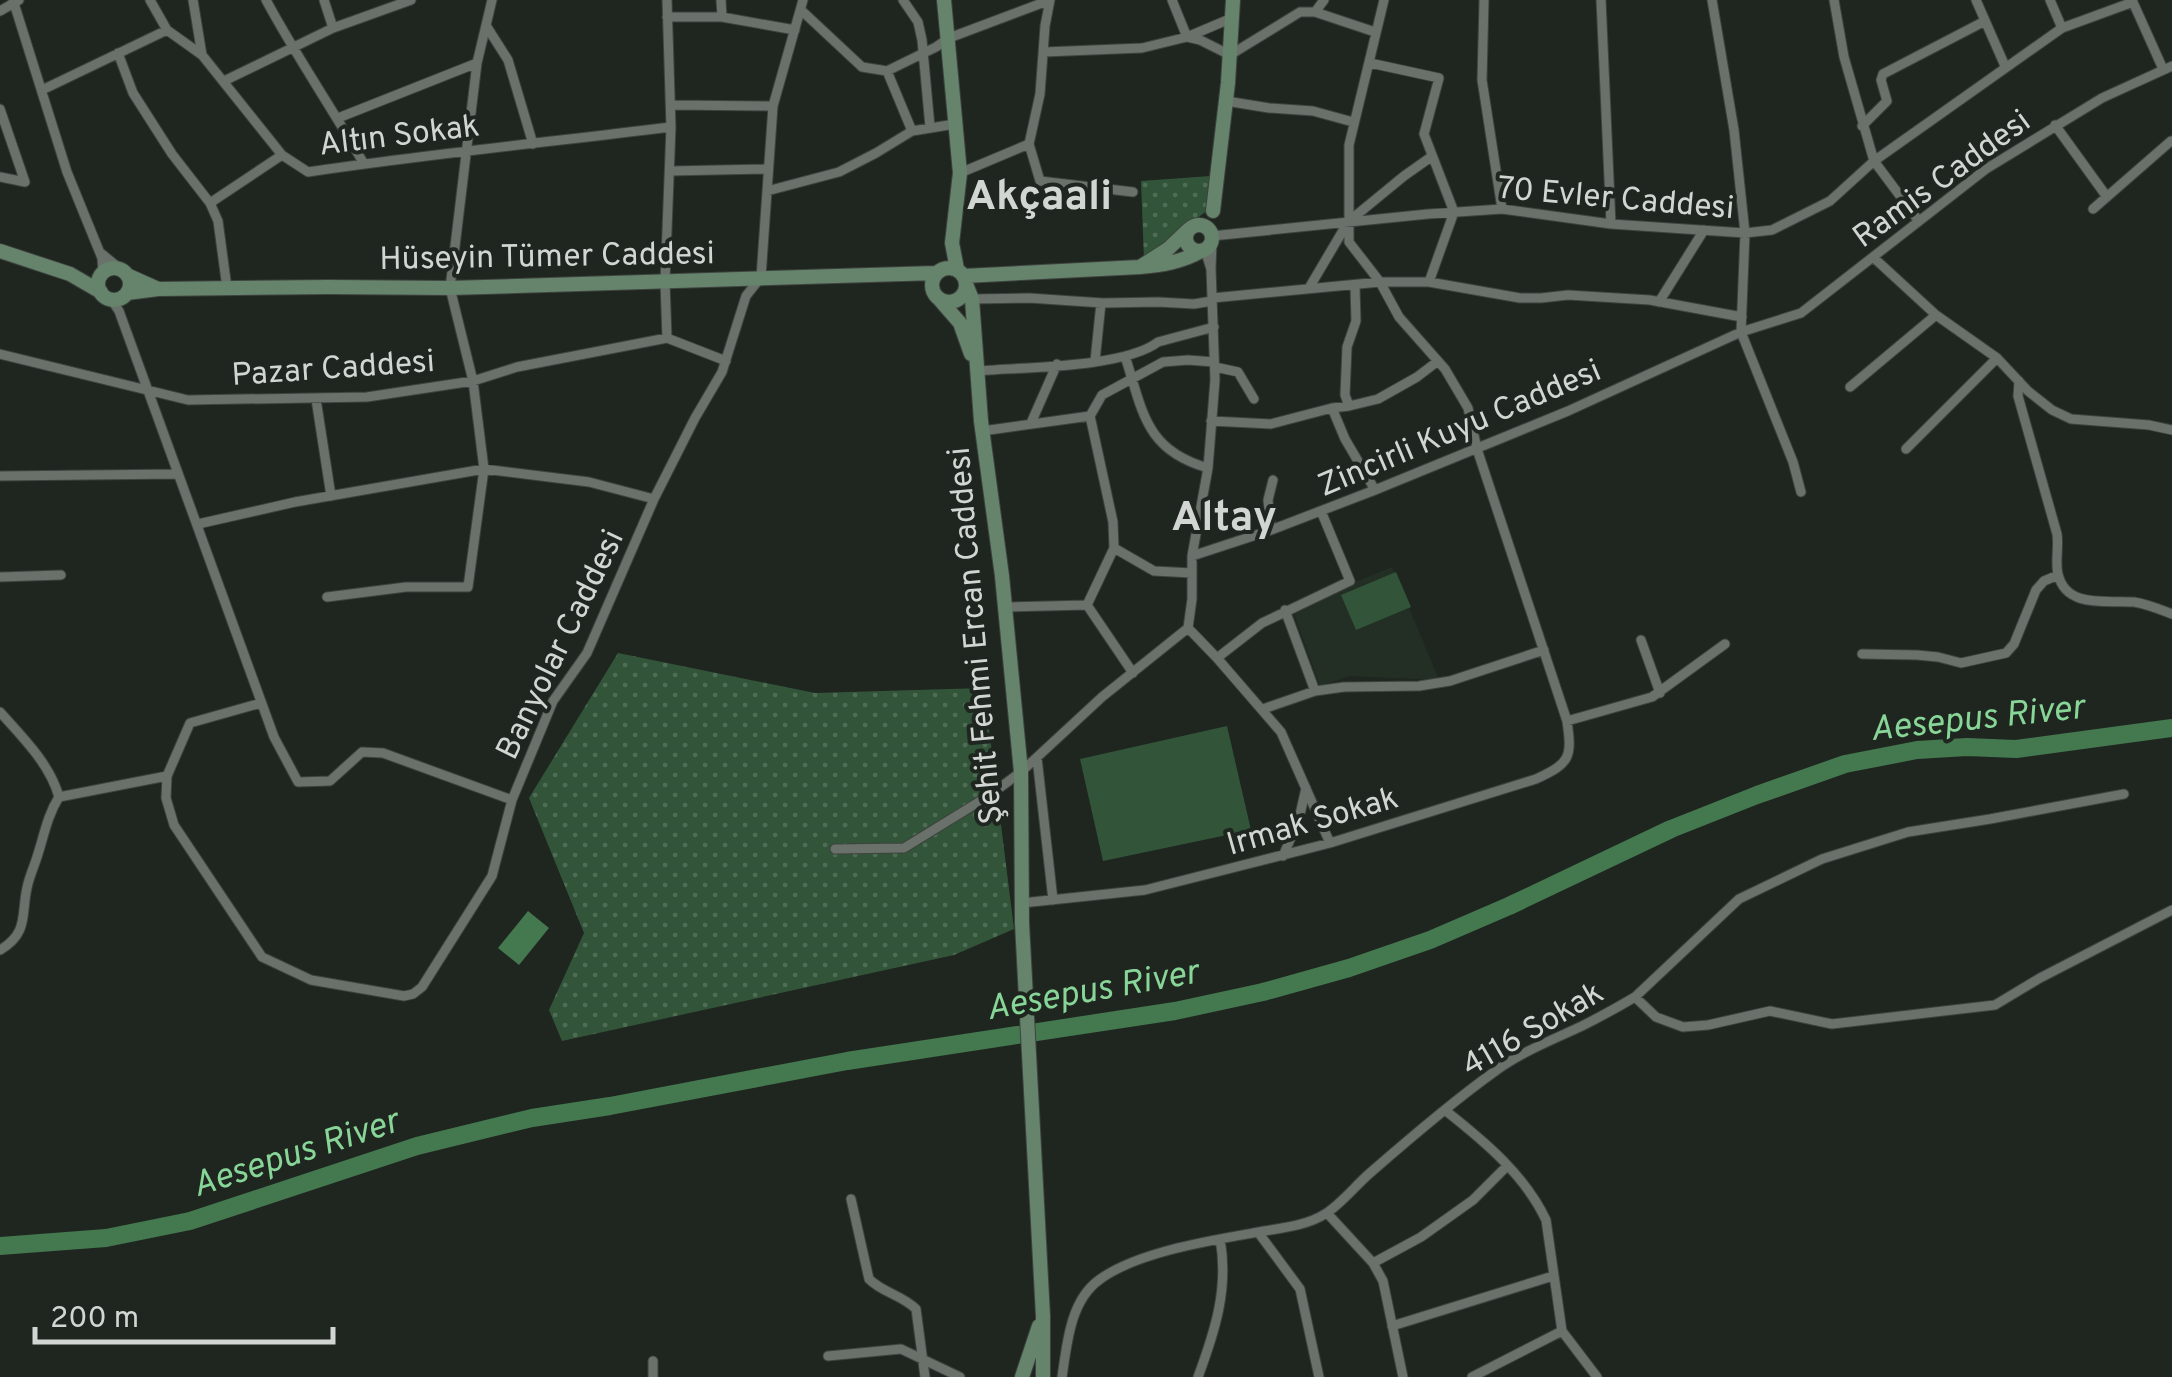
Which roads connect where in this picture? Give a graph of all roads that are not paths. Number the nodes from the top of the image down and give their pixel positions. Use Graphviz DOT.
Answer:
graph roads {
  1 [pos="150,0"];
  2 [pos="193,0"];
  3 [pos="266,0"];
  4 [pos="324,0"];
  5 [pos="410,0"];
  6 [pos="492,0"];
  7 [pos="667,0"];
  8 [pos="721,0"];
  9 [pos="902,0"];
  10 [pos="944,0"];
  11 [pos="1050,0"];
  12 [pos="1172,0"];
  13 [pos="1232,0"];
  14 [pos="1300,0"];
  15 [pos="1324,0"];
  16 [pos="1384,0"];
  17 [pos="1484,0"];
  18 [pos="1600,0"];
  19 [pos="1712,0"];
  20 [pos="1834,0"];
  21 [pos="1976,0"];
  22 [pos="2050,0"];
  23 [pos="16,1"];
  24 [pos="2132,1"];
  25 [pos="802,5"];
  26 [pos="0,11"];
  27 [pos="1300,12"];
  28 [pos="1314,12"];
  29 [pos="667,17"];
  30 [pos="722,17"];
  31 [pos="1232,18"];
  32 [pos="1986,21"];
  33 [pos="486,26"];
  34 [pos="332,28"];
  35 [pos="2062,28"];
  36 [pos="167,30"];
  37 [pos="795,30"];
  38 [pos="1376,32"];
  39 [pos="1187,37"];
  40 [pos="948,38"];
  41 [pos="291,47"];
  42 [pos="1044,52"];
  43 [pos="118,53"];
  44 [pos="923,54"];
  45 [pos="202,55"];
  46 [pos="1230,55"];
  47 [pos="1370,62"];
  48 [pos="476,63"];
  49 [pos="2005,66"];
  50 [pos="2167,67"];
  51 [pos="887,71"];
  52 [pos="224,81"];
  53 [pos="42,90"];
  54 [pos="1226,101"];
  55 [pos="671,104"];
  56 [pos="774,106"];
  57 [pos="0,109"];
  58 [pos="338,118"];
  59 [pos="1353,122"];
  60 [pos="956,124"];
  61 [pos="2055,125"];
  62 [pos="671,126"];
  63 [pos="1862,126"];
  64 [pos="930,127"];
  65 [pos="912,131"];
  66 [pos="2171,141"];
  67 [pos="534,144"];
  68 [pos="1029,144"];
  69 [pos="466,149"];
  70 [pos="282,155"];
  71 [pos="1431,157"];
  72 [pos="1874,161"];
  73 [pos="364,164"];
  74 [pos="767,169"];
  75 [pos="670,171"];
  76 [pos="960,174"];
  77 [pos="0,177"];
  78 [pos="767,191"];
  79 [pos="1133,192"];
  80 [pos="2107,197"];
  81 [pos="210,203"];
  82 [pos="1502,209"];
  83 [pos="2093,209"];
  84 [pos="1214,210"];
  85 [pos="1454,212"];
  86 [pos="1918,220"];
  87 [pos="1348,222"];
  88 [pos="1611,224"];
  89 [pos="1192,227"];
  90 [pos="1704,230"];
  91 [pos="1745,233"];
  92 [pos="1208,242"];
  93 [pos="98,249"];
  94 [pos="0,251"];
  95 [pos="1874,258"];
  96 [pos="1140,267"];
  97 [pos="55,268"];
  98 [pos="103,272"];
  99 [pos="124,272"];
  100 [pos="936,273"];
  101 [pos="896,274"];
  102 [pos="963,276"];
  103 [pos="761,277"];
  104 [pos="665,282"];
  105 [pos="1380,282"];
  106 [pos="1429,282"];
  107 [pos="1355,286"];
  108 [pos="227,288"];
  109 [pos="450,288"];
  110 [pos="1309,288"];
  111 [pos="158,290"];
  112 [pos="116,295"];
  113 [pos="936,295"];
  114 [pos="972,299"];
  115 [pos="1212,300"];
  116 [pos="1659,302"];
  117 [pos="1101,303"];
  118 [pos="1936,315"];
  119 [pos="1742,317"];
  120 [pos="1214,327"];
  121 [pos="1741,332"];
  122 [pos="667,338"];
  123 [pos="0,354"];
  124 [pos="1126,356"];
  125 [pos="1997,358"];
  126 [pos="726,361"];
  127 [pos="1095,361"];
  128 [pos="1438,361"];
  129 [pos="1058,364"];
  130 [pos="1214,364"];
  131 [pos="977,371"];
  132 [pos="1133,380"];
  133 [pos="473,381"];
  134 [pos="2019,381"];
  135 [pos="1850,388"];
  136 [pos="147,391"];
  137 [pos="1254,399"];
  138 [pos="316,400"];
  139 [pos="1349,406"];
  140 [pos="1332,408"];
  141 [pos="1090,416"];
  142 [pos="1211,422"];
  143 [pos="1031,424"];
  144 [pos="2172,430"];
  145 [pos="982,431"];
  146 [pos="1906,449"];
  147 [pos="1477,450"];
  148 [pos="1208,468"];
  149 [pos="484,470"];
  150 [pos="177,474"];
  151 [pos="0,476"];
  152 [pos="1272,480"];
  153 [pos="1375,490"];
  154 [pos="1801,492"];
  155 [pos="332,496"];
  156 [pos="654,499"];
  157 [pos="1321,512"];
  158 [pos="198,524"];
  159 [pos="1270,530"];
  160 [pos="1114,548"];
  161 [pos="1192,556"];
  162 [pos="1192,574"];
  163 [pos="60,575"];
  164 [pos="2058,575"];
  165 [pos="0,578"];
  166 [pos="327,598"];
  167 [pos="1087,605"];
  168 [pos="1005,607"];
  169 [pos="1285,610"];
  170 [pos="2172,614"];
  171 [pos="1188,628"];
  172 [pos="1641,640"];
  173 [pos="1725,644"];
  174 [pos="1544,650"];
  175 [pos="1862,654"];
  176 [pos="1217,658"];
  177 [pos="1133,673"];
  178 [pos="1315,691"];
  179 [pos="1660,693"];
  180 [pos="261,703"];
  181 [pos="1262,709"];
  182 [pos="0,712"];
  183 [pos="1567,721"];
  184 [pos="1037,758"];
  185 [pos="1021,772"];
  186 [pos="167,776"];
  187 [pos="1306,788"];
  188 [pos="2124,794"];
  189 [pos="59,798"];
  190 [pos="512,800"];
  191 [pos="1330,843"];
  192 [pos="836,849"];
  193 [pos="1283,856"];
  194 [pos="1053,900"];
  195 [pos="1022,903"];
  196 [pos="2172,910"];
  197 [pos="0,950"];
  198 [pos="1635,997"];
  199 [pos="1446,1111"];
  200 [pos="1507,1166"];
  201 [pos="852,1199"];
  202 [pos="1327,1213"];
  203 [pos="1258,1232"];
  204 [pos="1220,1239"];
  205 [pos="1373,1263"];
  206 [pos="1553,1276"];
  207 [pos="1043,1316"];
  208 [pos="1392,1326"];
  209 [pos="1562,1331"];
  210 [pos="828,1356"];
  211 [pos="923,1358"];
  212 [pos="653,1361"];
  213 [pos="1492,1365"];
  214 [pos="654,1377"];
  215 [pos="926,1377"];
  216 [pos="960,1377"];
  217 [pos="1022,1377"];
  218 [pos="1044,1377"];
  219 [pos="1062,1377"];
  220 [pos="1198,1377"];
  221 [pos="1319,1377"];
  222 [pos="1403,1377"];
  223 [pos="1472,1377"];
  224 [pos="1501,1377"];
  225 [pos="1597,1377"];
  1 -- 36 [label="street, Altın Sokak"];
  2 -- 45 [label="street"];
  3 -- 41 [label="street"];
  4 -- 34 [label="street"];
  5 -- 34 [label="street"];
  6 -- 33 [label="street"];
  7 -- 29 [label="street"];
  8 -- 30 [label="street"];
  9 -- 44 [label="street"];
  10 -- 40 [label="main road, Şehit Fehmi Ercan Caddesi"];
  11 -- 40 [label="street"];
  11 -- 42 [label="street"];
  12 -- 39 [label="street"];
  13 -- 31 [label="main road"];
  14 -- 27 [label="street"];
  15 -- 28 [label="street"];
  16 -- 38 [label="street"];
  17 -- 82 [label="street"];
  18 -- 88 [label="street"];
  19 -- 91 [label="street"];
  20 -- 63 [label="street"];
  21 -- 32 [label="street"];
  22 -- 35 [label="street"];
  23 -- 26 [label="street"];
  23 -- 53 [label="street"];
  24 -- 35 [label="street, 70 Evler Caddesi"];
  24 -- 50 [label="street"];
  25 -- 37 [label="street"];
  25 -- 51 [label="street"];
  27 -- 28 [label="street"];
  27 -- 46 [label="street"];
  28 -- 38 [label="street"];
  29 -- 30 [label="street"];
  29 -- 55 [label="street"];
  30 -- 37 [label="street"];
  31 -- 39 [label="street"];
  31 -- 46 [label="main road"];
  32 -- 49 [label="street"];
  32 -- 63 [label="street"];
  33 -- 48 [label="street"];
  33 -- 67 [label="street"];
  34 -- 41 [label="street"];
  35 -- 49 [label="street, 70 Evler Caddesi"];
  36 -- 43 [label="street"];
  36 -- 45 [label="street, Altın Sokak"];
  37 -- 56 [label="street"];
  38 -- 47 [label="street"];
  39 -- 42 [label="street"];
  39 -- 46 [label="street"];
  40 -- 44 [label="street"];
  40 -- 60 [label="main road, Şehit Fehmi Ercan Caddesi"];
  41 -- 52 [label="street"];
  41 -- 58 [label="street"];
  42 -- 68 [label="street"];
  43 -- 53 [label="street"];
  43 -- 81 [label="street"];
  44 -- 51 [label="street"];
  44 -- 64 [label="street"];
  45 -- 52 [label="street, Altın Sokak"];
  46 -- 54 [label="main road"];
  47 -- 59 [label="street"];
  47 -- 71 [label="street"];
  48 -- 58 [label="street"];
  48 -- 69 [label="street"];
  49 -- 72 [label="street, 70 Evler Caddesi"];
  50 -- 61 [label="street, Ramis Caddesi"];
  51 -- 65 [label="street"];
  52 -- 70 [label="street, Altın Sokak"];
  53 -- 93 [label="street"];
  54 -- 59 [label="street"];
  54 -- 84 [label="main road"];
  55 -- 56 [label="street"];
  55 -- 62 [label="street"];
  56 -- 74 [label="street"];
  57 -- 77 [label="street"];
  58 -- 73 [label="street"];
  59 -- 87 [label="street"];
  60 -- 64 [label="street"];
  60 -- 76 [label="main road, Şehit Fehmi Ercan Caddesi"];
  61 -- 80 [label="street"];
  61 -- 86 [label="street, Ramis Caddesi"];
  62 -- 67 [label="street, Altın Sokak"];
  62 -- 75 [label="street"];
  63 -- 72 [label="street"];
  64 -- 65 [label="street"];
  65 -- 78 [label="street"];
  66 -- 80 [label="street"];
  67 -- 69 [label="street, Altın Sokak"];
  68 -- 76 [label="street"];
  68 -- 79 [label="street"];
  69 -- 73 [label="street, Altın Sokak"];
  69 -- 109 [label="street"];
  70 -- 73 [label="street, Altın Sokak"];
  70 -- 81 [label="street"];
  71 -- 85 [label="street"];
  71 -- 87 [label="street"];
  72 -- 86 [label="street"];
  72 -- 91 [label="street, 70 Evler Caddesi"];
  74 -- 75 [label="street"];
  74 -- 78 [label="street"];
  75 -- 104 [label="street"];
  76 -- 102 [label="main road, Şehit Fehmi Ercan Caddesi"];
  78 -- 103 [label="street"];
  80 -- 83 [label="street"];
  81 -- 108 [label="street"];
  82 -- 85 [label="street, 70 Evler Caddesi"];
  82 -- 88 [label="street, 70 Evler Caddesi"];
  84 -- 89 [label="main road"];
  84 -- 92 [label="main road"];
  85 -- 87 [label="street, 70 Evler Caddesi"];
  85 -- 106 [label="street"];
  86 -- 95 [label="street, Ramis Caddesi"];
  87 -- 92 [label="street, 70 Evler Caddesi"];
  87 -- 105 [label="street, Irmak Sokak"];
  87 -- 110 [label="street"];
  88 -- 90 [label="street, 70 Evler Caddesi"];
  89 -- 92 [label="main road"];
  89 -- 92 [label="main road"];
  89 -- 96 [label="main road"];
  90 -- 91 [label="street, 70 Evler Caddesi"];
  90 -- 116 [label="street"];
  91 -- 119 [label="street"];
  92 -- 96 [label="main road"];
  92 -- 115 [label="street"];
  93 -- 98 [label="street"];
  93 -- 99 [label="street"];
  94 -- 97 [label="main road"];
  95 -- 118 [label="street"];
  95 -- 121 [label="street, Ramis Caddesi"];
  96 -- 102 [label="main road"];
  97 -- 98 [label="main road"];
  97 -- 112 [label="main road"];
  98 -- 99 [label="main road"];
  98 -- 112 [label="main road"];
  99 -- 111 [label="main road, Hüseyin Tümer Caddesi"];
  99 -- 112 [label="main road"];
  100 -- 101 [label="main road, Hüseyin Tümer Caddesi"];
  100 -- 102 [label="main road"];
  100 -- 113 [label="main road"];
  101 -- 103 [label="main road, Hüseyin Tümer Caddesi"];
  101 -- 113 [label="main road"];
  102 -- 113 [label="main road"];
  102 -- 114 [label="main road, Şehit Fehmi Ercan Caddesi"];
  103 -- 104 [label="main road, Hüseyin Tümer Caddesi"];
  103 -- 126 [label="street, Banyolar Caddesi"];
  104 -- 109 [label="main road, Hüseyin Tümer Caddesi"];
  104 -- 122 [label="street"];
  105 -- 106 [label="street"];
  105 -- 107 [label="street"];
  105 -- 128 [label="street, Irmak Sokak"];
  106 -- 116 [label="street"];
  107 -- 110 [label="street"];
  107 -- 139 [label="street"];
  108 -- 109 [label="main road, Hüseyin Tümer Caddesi"];
  108 -- 111 [label="main road, Hüseyin Tümer Caddesi"];
  109 -- 133 [label="street"];
  110 -- 115 [label="street"];
  111 -- 112 [label="main road, Hüseyin Tümer Caddesi"];
  112 -- 136 [label="street"];
  113 -- 131 [label="main road, Şehit Fehmi Ercan Caddesi"];
  114 -- 117 [label="street"];
  114 -- 131 [label="main road, Şehit Fehmi Ercan Caddesi"];
  115 -- 117 [label="street"];
  115 -- 120 [label="street"];
  116 -- 119 [label="street"];
  117 -- 127 [label="street"];
  118 -- 125 [label="street"];
  118 -- 135 [label="street"];
  119 -- 121 [label="street"];
  120 -- 124 [label="street"];
  120 -- 130 [label="street"];
  121 -- 147 [label="street, Zincirli Kuyu Caddesi"];
  121 -- 154 [label="street"];
  122 -- 126 [label="street"];
  122 -- 133 [label="street, Pazar Caddesi"];
  123 -- 136 [label="street, Pazar Caddesi"];
  124 -- 127 [label="street"];
  124 -- 132 [label="street"];
  125 -- 134 [label="street"];
  125 -- 146 [label="street"];
  126 -- 156 [label="street, Banyolar Caddesi"];
  127 -- 129 [label="street"];
  128 -- 139 [label="street"];
  128 -- 147 [label="street, Irmak Sokak"];
  129 -- 131 [label="street"];
  129 -- 143 [label="street"];
  130 -- 132 [label="street"];
  130 -- 137 [label="street"];
  130 -- 142 [label="street"];
  131 -- 145 [label="main road, Şehit Fehmi Ercan Caddesi"];
  132 -- 141 [label="street"];
  132 -- 148 [label="street"];
  133 -- 138 [label="street, Pazar Caddesi"];
  133 -- 149 [label="street"];
  134 -- 144 [label="street"];
  134 -- 164 [label="street"];
  136 -- 138 [label="street, Pazar Caddesi"];
  136 -- 150 [label="street"];
  138 -- 155 [label="street"];
  139 -- 140 [label="street"];
  140 -- 142 [label="street"];
  140 -- 153 [label="street"];
  141 -- 143 [label="street"];
  141 -- 160 [label="street"];
  142 -- 148 [label="street"];
  143 -- 145 [label="street"];
  145 -- 168 [label="main road, Şehit Fehmi Ercan Caddesi"];
  147 -- 153 [label="street, Zincirli Kuyu Caddesi"];
  147 -- 174 [label="street, Irmak Sokak"];
  148 -- 161 [label="street"];
  149 -- 155 [label="street"];
  149 -- 156 [label="street"];
  149 -- 166 [label="street"];
  150 -- 151 [label="street"];
  150 -- 158 [label="street"];
  152 -- 159 [label="street"];
  153 -- 157 [label="street, Zincirli Kuyu Caddesi"];
  155 -- 158 [label="street"];
  156 -- 190 [label="street, Banyolar Caddesi"];
  157 -- 159 [label="street, Zincirli Kuyu Caddesi"];
  157 -- 169 [label="street"];
  158 -- 180 [label="street"];
  159 -- 161 [label="street, Zincirli Kuyu Caddesi"];
  160 -- 162 [label="street"];
  160 -- 167 [label="street"];
  161 -- 162 [label="street"];
  162 -- 171 [label="street"];
  163 -- 165 [label="street"];
  164 -- 170 [label="street"];
  164 -- 175 [label="street"];
  167 -- 168 [label="street"];
  167 -- 177 [label="street"];
  168 -- 185 [label="main road, Şehit Fehmi Ercan Caddesi"];
  169 -- 176 [label="street"];
  169 -- 178 [label="street"];
  171 -- 176 [label="street"];
  171 -- 177 [label="street"];
  172 -- 179 [label="street"];
  173 -- 179 [label="street"];
  174 -- 178 [label="street"];
  174 -- 183 [label="street, Irmak Sokak"];
  176 -- 181 [label="street"];
  177 -- 184 [label="street"];
  178 -- 181 [label="street"];
  179 -- 183 [label="street"];
  180 -- 186 [label="street"];
  180 -- 190 [label="street"];
  181 -- 187 [label="street"];
  182 -- 189 [label="street"];
  183 -- 191 [label="street, Irmak Sokak"];
  184 -- 185 [label="street"];
  184 -- 194 [label="street"];
  185 -- 192 [label="street"];
  185 -- 195 [label="main road, Şehit Fehmi Ercan Caddesi"];
  186 -- 189 [label="street"];
  186 -- 190 [label="street, Banyolar Caddesi"];
  187 -- 191 [label="street"];
  187 -- 193 [label="street"];
  188 -- 198 [label="street"];
  189 -- 197 [label="street"];
  191 -- 193 [label="street, Irmak Sokak"];
  193 -- 194 [label="street, Irmak Sokak"];
  194 -- 195 [label="street, Irmak Sokak"];
  195 -- 207 [label="main road, Şehit Fehmi Ercan Caddesi"];
  196 -- 198 [label="street, 4116 Sokak"];
  198 -- 199 [label="street, 4116 Sokak"];
  199 -- 200 [label="street"];
  199 -- 202 [label="street, 4116 Sokak"];
  200 -- 205 [label="street"];
  200 -- 206 [label="street"];
  201 -- 211 [label="street"];
  202 -- 203 [label="street, 4116 Sokak"];
  202 -- 205 [label="street"];
  203 -- 204 [label="street, 4116 Sokak"];
  203 -- 221 [label="street"];
  204 -- 219 [label="street, 4116 Sokak"];
  204 -- 220 [label="street"];
  205 -- 208 [label="street"];
  206 -- 208 [label="street"];
  206 -- 209 [label="street"];
  207 -- 217 [label="main road, Şehit Fehmi Ercan Caddesi"];
  207 -- 218 [label="main road, Şehit Fehmi Ercan Caddesi"];
  208 -- 222 [label="street"];
  209 -- 213 [label="street"];
  209 -- 225 [label="street"];
  210 -- 211 [label="street"];
  211 -- 215 [label="street"];
  211 -- 216 [label="street"];
  212 -- 214 [label="street"];
  213 -- 223 [label="street"];
  213 -- 224 [label="street"];
}
